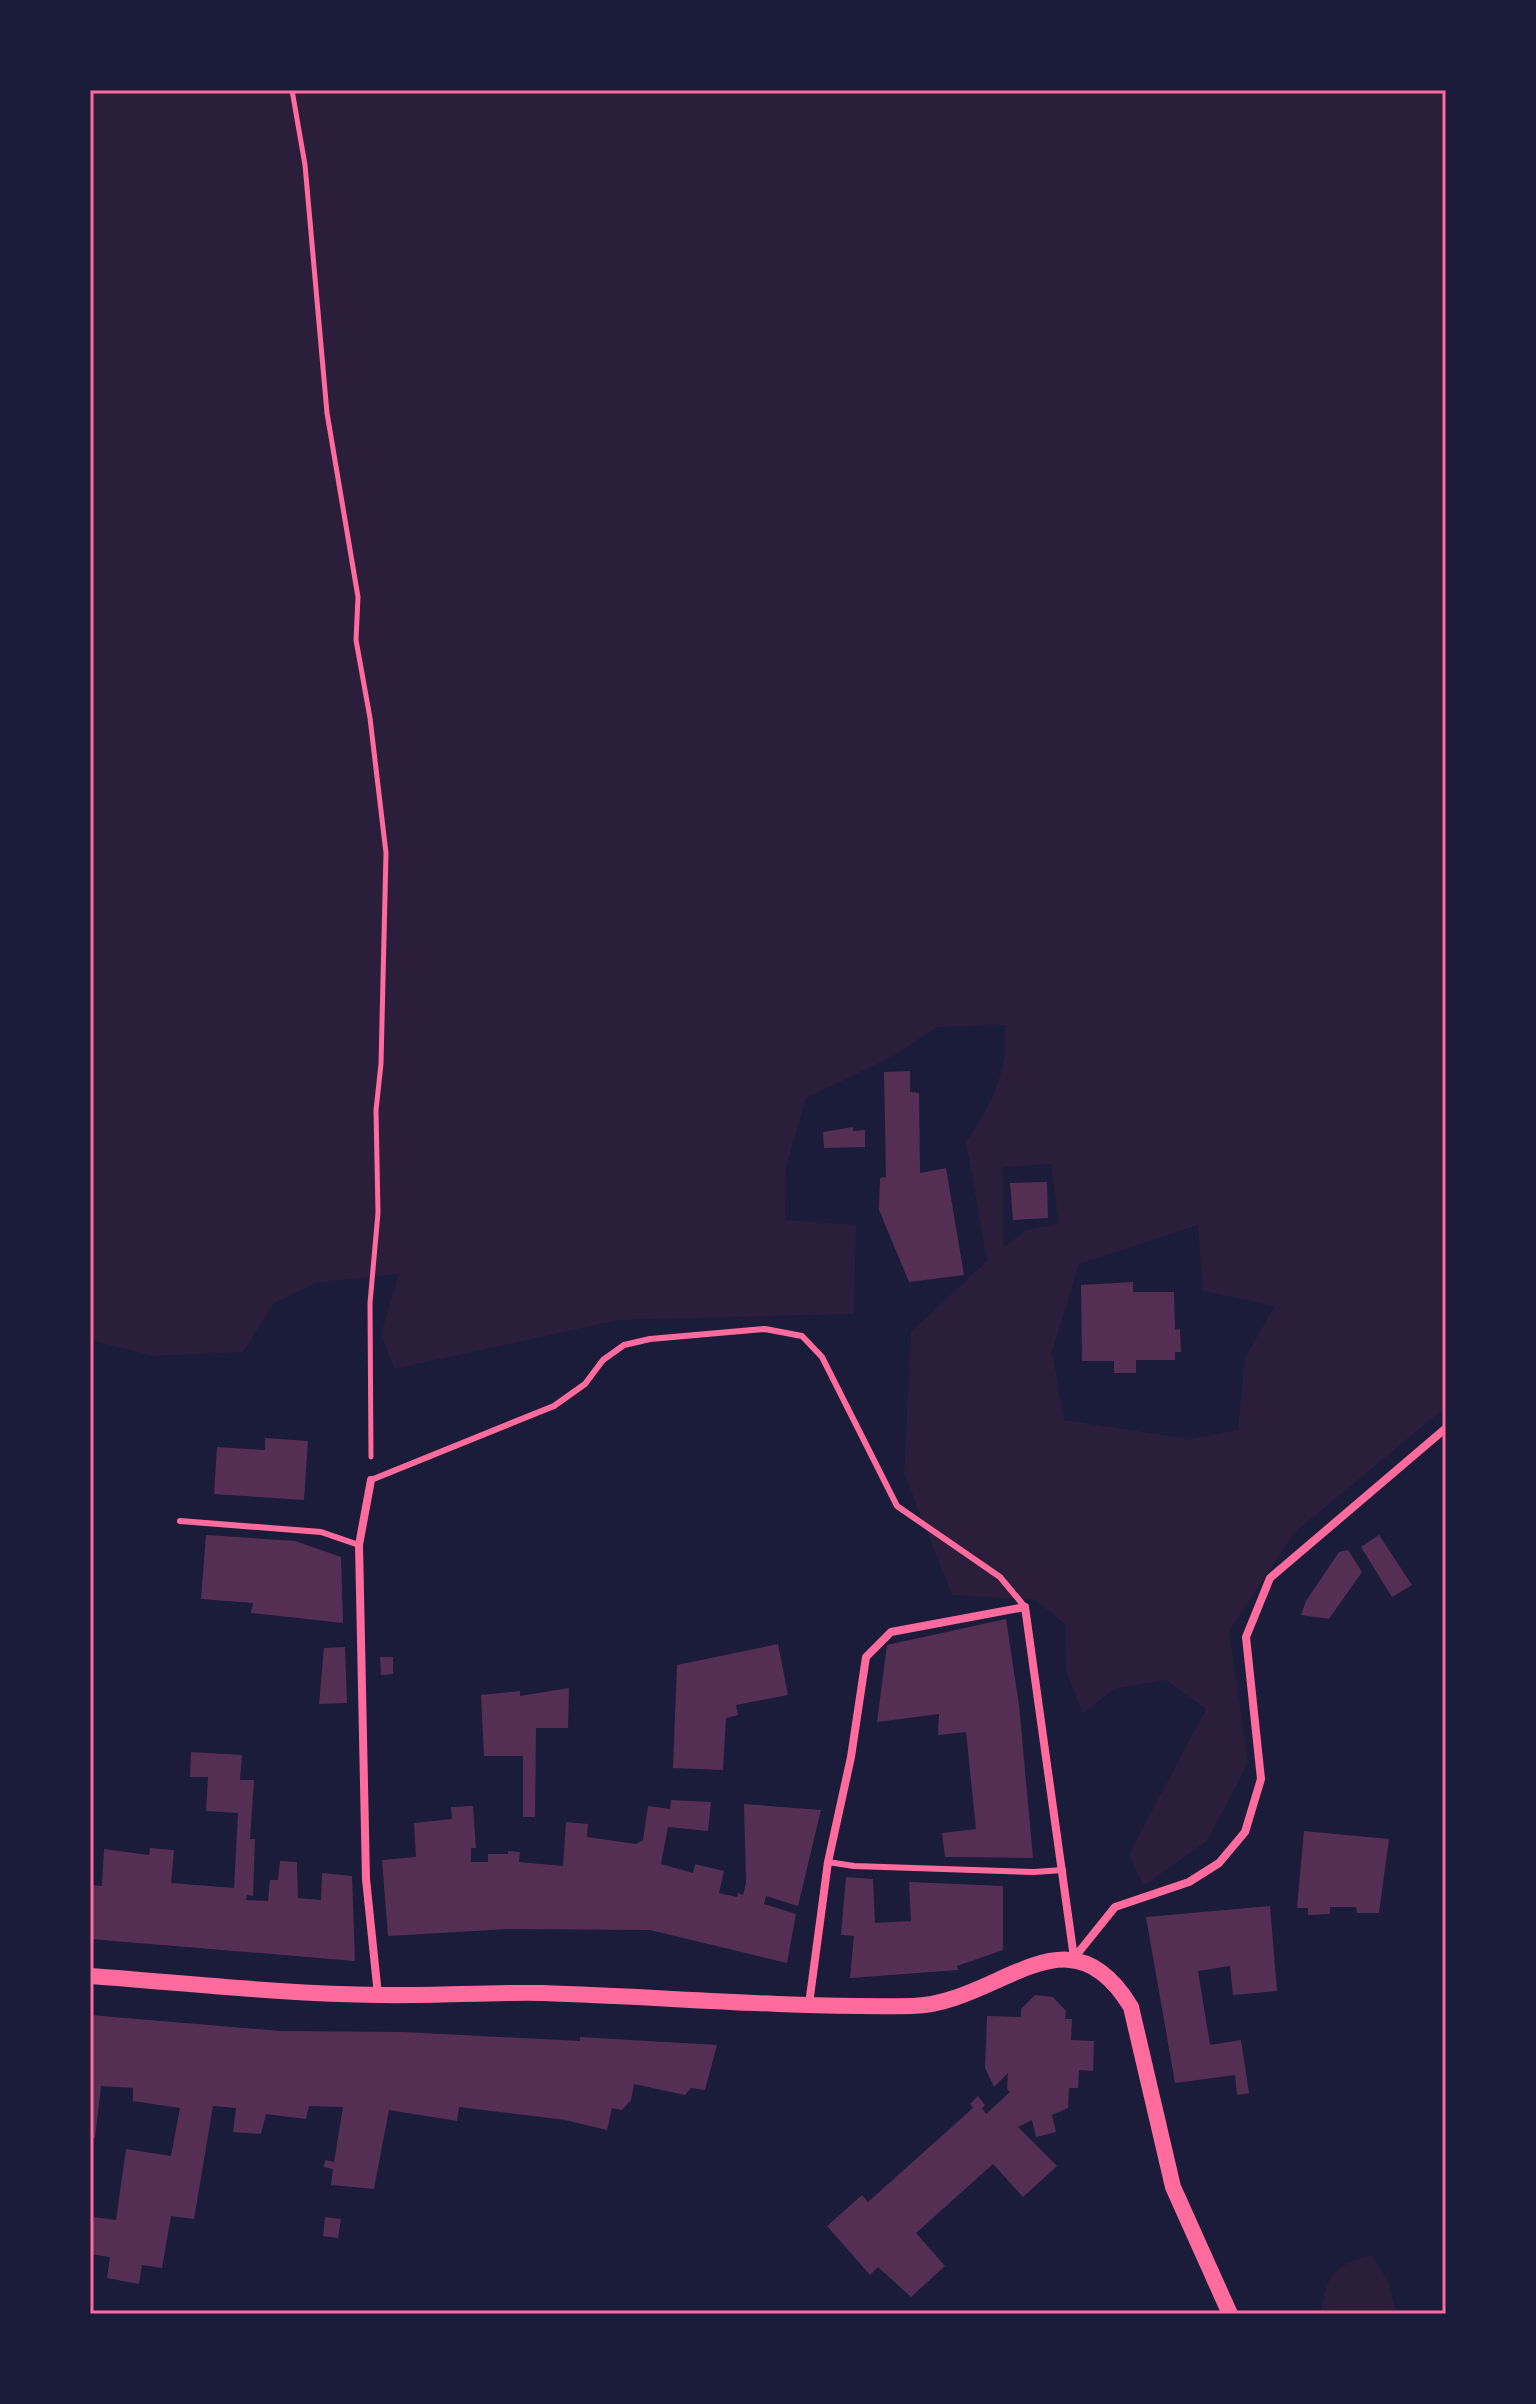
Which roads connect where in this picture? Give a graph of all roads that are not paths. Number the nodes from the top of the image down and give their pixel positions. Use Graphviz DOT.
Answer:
graph roads {
  1 [pos="1446,1428"];
  2 [pos="371,1480"];
  3 [pos="180,1521"];
  4 [pos="359,1545"];
  5 [pos="1025,1607"];
  6 [pos="828,1862"];
  7 [pos="1063,1870"];
  8 [pos="1074,1958"];
  9 [pos="90,1976"];
  10 [pos="378,1995"];
  11 [pos="809,2005"];
  12 [pos="1230,2314"];
  1 -- 8 [label="street"];
  2 -- 4 [label="street"];
  2 -- 5 [label="lane"];
  3 -- 4 [label="lane"];
  4 -- 10 [label="street"];
  5 -- 6 [label="street"];
  5 -- 7 [label="street"];
  6 -- 7 [label="lane"];
  6 -- 11 [label="street"];
  7 -- 8 [label="street"];
  8 -- 11 [label="main road"];
  8 -- 12 [label="main road"];
  9 -- 10 [label="main road"];
  10 -- 11 [label="main road"];
}
